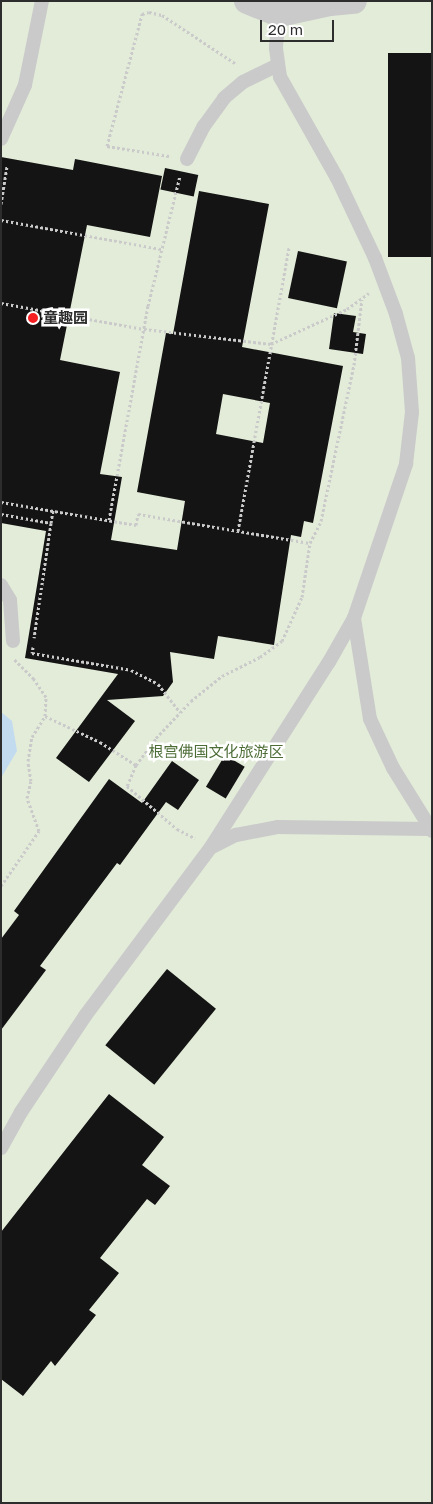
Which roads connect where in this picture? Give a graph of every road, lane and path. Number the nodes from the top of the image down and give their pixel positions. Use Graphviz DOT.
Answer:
graph roads {
  1 [pos="42,1"];
  2 [pos="247,1"];
  3 [pos="354,1"];
  4 [pos="279,14"];
  5 [pos="276,66"];
  6 [pos="255,77"];
  7 [pos="1,139"];
  8 [pos="187,159"];
  9 [pos="7,165"];
  10 [pos="1,204"];
  11 [pos="1,220"];
  12 [pos="289,247"];
  13 [pos="161,249"];
  14 [pos="384,282"];
  15 [pos="362,299"];
  16 [pos="1,303"];
  17 [pos="144,329"];
  18 [pos="271,344"];
  19 [pos="1,502"];
  20 [pos="52,510"];
  21 [pos="1,514"];
  22 [pos="110,520"];
  23 [pos="50,523"];
  24 [pos="238,531"];
  25 [pos="310,543"];
  26 [pos="1,585"];
  27 [pos="354,618"];
  28 [pos="14,641"];
  29 [pos="180,712"];
  30 [pos="45,716"];
  31 [pos="136,765"];
  32 [pos="431,830"];
  33 [pos="211,847"];
  34 [pos="1,886"];
  35 [pos="1,1148"];
  1 -- 7 [label="lane"];
  2 -- 4 [label="street"];
  3 -- 4 [label="street"];
  4 -- 5 [label="lane"];
  5 -- 6 [label="lane"];
  5 -- 14 [label="lane"];
  6 -- 8 [label="lane"];
  6 -- 8 [label="path"];
  8 -- 13 [label="path"];
  9 -- 10 [label="path"];
  11 -- 13 [label="path"];
  12 -- 18 [label="path"];
  13 -- 17 [label="path"];
  14 -- 15 [label="path"];
  14 -- 27 [label="lane"];
  15 -- 18 [label="path"];
  15 -- 25 [label="path"];
  16 -- 17 [label="path"];
  17 -- 18 [label="path"];
  17 -- 22 [label="path"];
  18 -- 24 [label="path"];
  19 -- 20 [label="path"];
  20 -- 22 [label="path"];
  20 -- 23 [label="path"];
  21 -- 23 [label="path"];
  22 -- 24 [label="path"];
  23 -- 29 [label="path"];
  24 -- 25 [label="path"];
  25 -- 29 [label="path"];
  26 -- 28 [label="lane"];
  27 -- 32 [label="lane"];
  27 -- 33 [label="lane"];
  28 -- 30 [label="path"];
  29 -- 31 [label="path"];
  30 -- 31 [label="path"];
  30 -- 34 [label="path"];
  31 -- 33 [label="path"];
  32 -- 33 [label="lane"];
  33 -- 35 [label="lane"];
}
